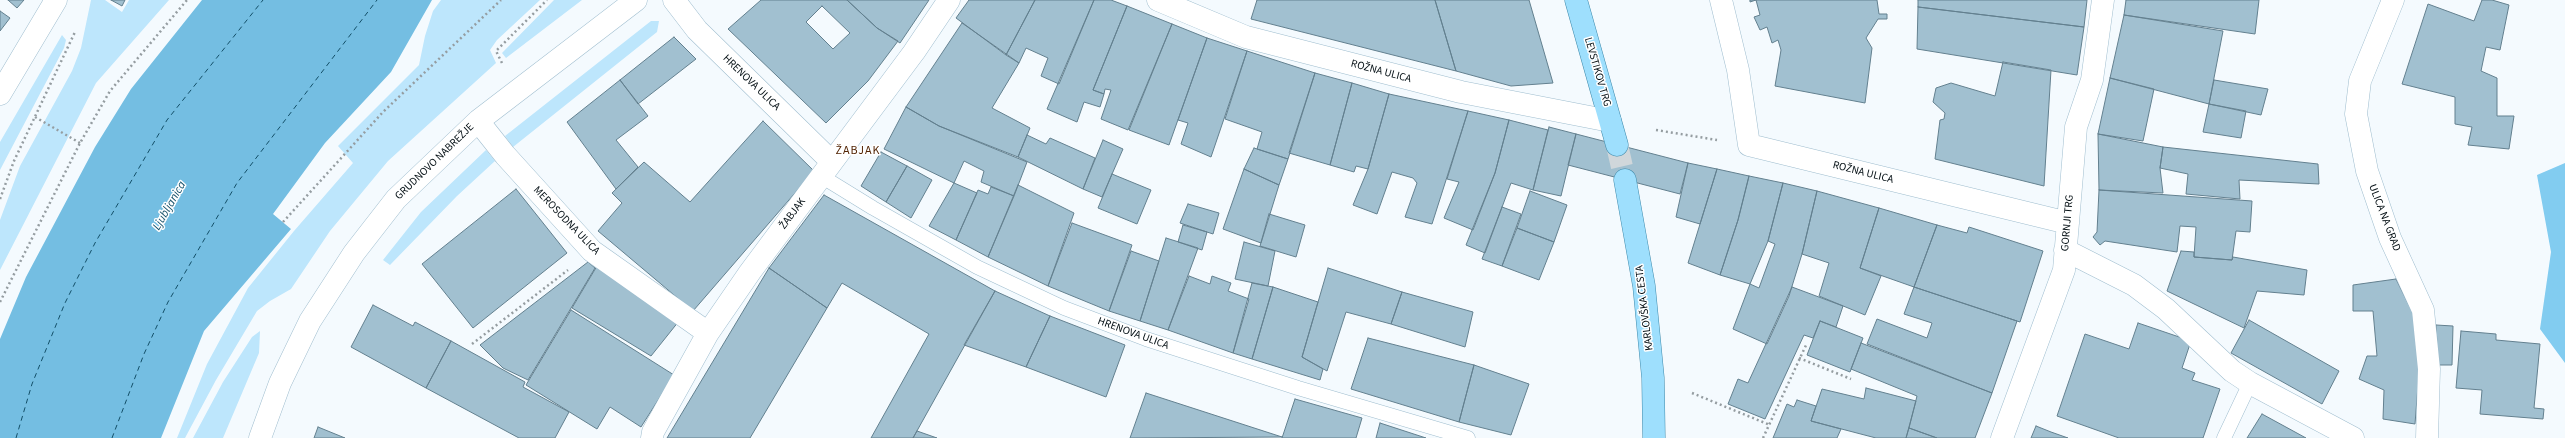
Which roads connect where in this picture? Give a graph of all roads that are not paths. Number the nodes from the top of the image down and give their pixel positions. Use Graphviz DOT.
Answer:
graph roads {
  1 [pos="56,0"];
  2 [pos="636,0"];
  3 [pos="674,0"];
  4 [pos="949,0"];
  5 [pos="1158,0"];
  6 [pos="1576,0"];
  7 [pos="1721,0"];
  8 [pos="2103,0"];
  9 [pos="2393,0"];
  10 [pos="0,94"];
  11 [pos="478,121"];
  12 [pos="1610,121"];
  13 [pos="1617,145"];
  14 [pos="827,169"];
  15 [pos="1625,180"];
  16 [pos="2068,223"];
  17 [pos="2065,250"];
  18 [pos="708,333"];
  19 [pos="2250,383"];
  20 [pos="260,438"];
  21 [pos="652,438"];
  22 [pos="1468,438"];
  23 [pos="1654,438"];
  24 [pos="2002,438"];
  25 [pos="2224,438"];
  26 [pos="2353,438"];
  27 [pos="2427,438"];
  1 -- 10 [label="street"];
  2 -- 11 [label="street, GRUDNOVO NABREŽJE"];
  3 -- 14 [label="street, HRENOVA ULICA"];
  4 -- 14 [label="street, ŽABJAK"];
  5 -- 12 [label="street, ROŽNA ULICA"];
  6 -- 12 [label="main road, LEVSTIKOV TRG"];
  7 -- 16 [label="street, ROŽNA ULICA"];
  8 -- 16 [label="street, GORNJI TRG"];
  9 -- 27 [label="street, ULICA NA GRAD"];
  11 -- 18 [label="street, MEROSODNA ULICA"];
  11 -- 20 [label="street, GRUDNOVO NABREŽJE"];
  12 -- 13 [label="main road, LEVSTIKOV TRG"];
  14 -- 18 [label="street, ŽABJAK"];
  14 -- 22 [label="lane, HRENOVA ULICA"];
  15 -- 23 [label="main road, KARLOVŠKA CESTA"];
  16 -- 17 [label="street, GORNJI TRG"];
  17 -- 19 [label="street"];
  17 -- 24 [label="street, GORNJI TRG"];
  18 -- 21 [label="street, ŽABJAK"];
  19 -- 25 [label="lane"];
  19 -- 26 [label="street"];
}
